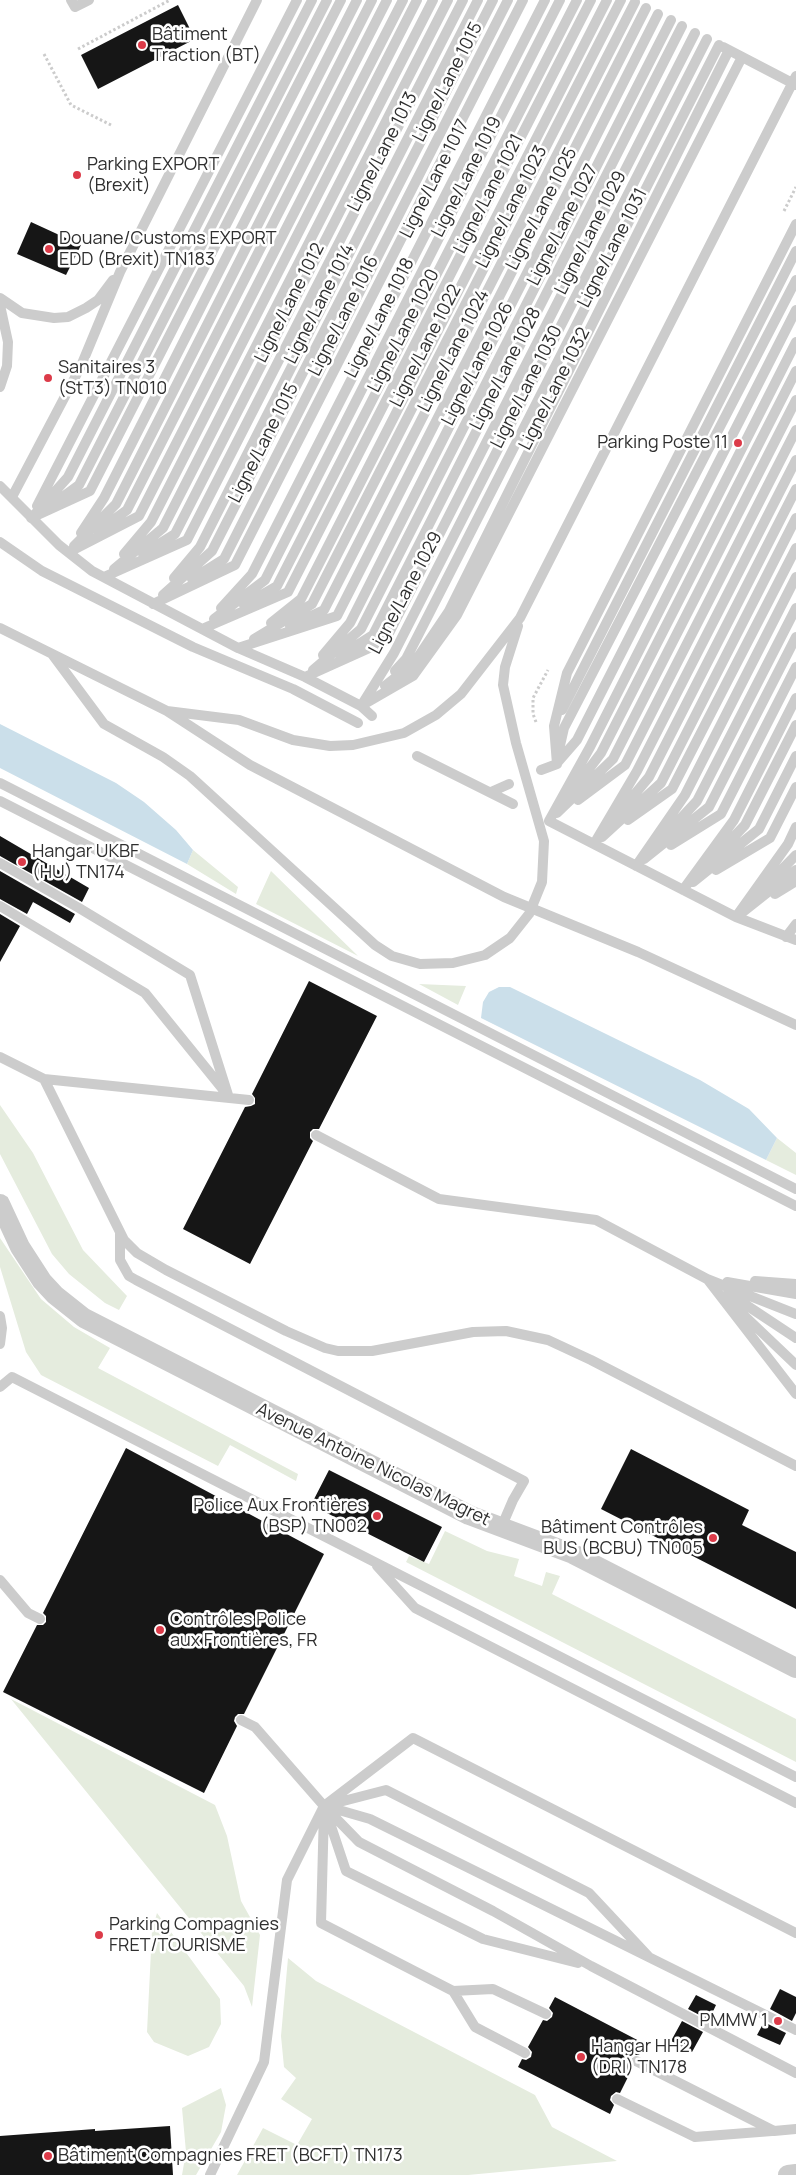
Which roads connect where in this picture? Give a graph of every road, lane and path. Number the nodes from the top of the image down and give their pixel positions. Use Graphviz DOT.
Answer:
graph roads {
  1 [pos="71,0"];
  2 [pos="89,0"];
  3 [pos="170,0"];
  4 [pos="257,0"];
  5 [pos="297,0"];
  6 [pos="312,0"];
  7 [pos="327,0"];
  8 [pos="341,0"];
  9 [pos="357,0"];
  10 [pos="372,0"];
  11 [pos="387,0"];
  12 [pos="402,0"];
  13 [pos="417,0"];
  14 [pos="433,0"];
  15 [pos="448,0"];
  16 [pos="463,0"];
  17 [pos="478,0"];
  18 [pos="493,0"];
  19 [pos="508,0"];
  20 [pos="523,0"];
  21 [pos="545,0"];
  22 [pos="560,0"];
  23 [pos="577,0"];
  24 [pos="591,0"];
  25 [pos="607,0"];
  26 [pos="621,0"];
  27 [pos="633,1"];
  28 [pos="646,8"];
  29 [pos="658,14"];
  30 [pos="671,20"];
  31 [pos="682,26"];
  32 [pos="695,33"];
  33 [pos="707,39"];
  34 [pos="719,45"];
  35 [pos="78,50"];
  36 [pos="729,50"];
  37 [pos="44,54"];
  38 [pos="742,57"];
  39 [pos="795,82"];
  40 [pos="111,124"];
  41 [pos="796,224"];
  42 [pos="796,251"];
  43 [pos="120,272"];
  44 [pos="796,280"];
  45 [pos="0,298"];
  46 [pos="0,305"];
  47 [pos="796,310"];
  48 [pos="796,342"];
  49 [pos="796,371"];
  50 [pos="0,387"];
  51 [pos="796,400"];
  52 [pos="796,430"];
  53 [pos="796,460"];
  54 [pos="0,486"];
  55 [pos="796,489"];
  56 [pos="12,497"];
  57 [pos="31,518"];
  58 [pos="796,518"];
  59 [pos="0,542"];
  60 [pos="796,548"];
  61 [pos="68,552"];
  62 [pos="796,577"];
  63 [pos="104,578"];
  64 [pos="153,604"];
  65 [pos="796,608"];
  66 [pos="520,618"];
  67 [pos="0,628"];
  68 [pos="202,629"];
  69 [pos="796,637"];
  70 [pos="238,648"];
  71 [pos="52,654"];
  72 [pos="796,668"];
  73 [pos="305,677"];
  74 [pos="796,698"];
  75 [pos="361,706"];
  76 [pos="167,711"];
  77 [pos="372,716"];
  78 [pos="358,723"];
  79 [pos="796,725"];
  80 [pos="554,726"];
  81 [pos="417,756"];
  82 [pos="796,756"];
  83 [pos="557,764"];
  84 [pos="541,770"];
  85 [pos="0,783"];
  86 [pos="509,784"];
  87 [pos="796,786"];
  88 [pos="491,792"];
  89 [pos="0,801"];
  90 [pos="513,804"];
  91 [pos="550,821"];
  92 [pos="796,827"];
  93 [pos="594,844"];
  94 [pos="796,855"];
  95 [pos="0,864"];
  96 [pos="636,866"];
  97 [pos="796,870"];
  98 [pos="796,881"];
  99 [pos="683,890"];
  100 [pos="0,906"];
  101 [pos="736,917"];
  102 [pos="796,928"];
  103 [pos="791,939"];
  104 [pos="796,1025"];
  105 [pos="0,1056"];
  106 [pos="44,1079"];
  107 [pos="229,1098"];
  108 [pos="248,1100"];
  109 [pos="316,1135"];
  110 [pos="796,1189"];
  111 [pos="0,1204"];
  112 [pos="796,1206"];
  113 [pos="120,1232"];
  114 [pos="706,1278"];
  115 [pos="796,1284"];
  116 [pos="796,1294"];
  117 [pos="796,1314"];
  118 [pos="0,1316"];
  119 [pos="796,1338"];
  120 [pos="0,1344"];
  121 [pos="796,1365"];
  122 [pos="0,1387"];
  123 [pos="796,1394"];
  124 [pos="796,1466"];
  125 [pos="502,1528"];
  126 [pos="373,1561"];
  127 [pos="0,1580"];
  128 [pos="40,1619"];
  129 [pos="796,1668"];
  130 [pos="241,1720"];
  131 [pos="796,1777"];
  132 [pos="796,1803"];
  133 [pos="324,1806"];
  134 [pos="796,1933"];
  135 [pos="648,1956"];
  136 [pos="590,1966"];
  137 [pos="454,1991"];
  138 [pos="546,2014"];
  139 [pos="796,2030"];
  140 [pos="526,2053"];
  141 [pos="636,2061"];
  142 [pos="796,2073"];
  143 [pos="617,2099"];
  144 [pos="796,2130"];
  145 [pos="774,2131"];
  146 [pos="796,2174"];
  147 [pos="210,2175"];
  148 [pos="788,2175"];
  1 -- 2 [label="lane"];
  3 -- 35 [label="path"];
  4 -- 43 [label="lane"];
  5 -- 57 [label="lane"];
  6 -- 57 [label="lane"];
  7 -- 57 [label="lane"];
  8 -- 57 [label="lane"];
  9 -- 61 [label="lane"];
  10 -- 61 [label="lane"];
  11 -- 61 [label="lane"];
  12 -- 61 [label="lane"];
  13 -- 63 [label="lane"];
  14 -- 63 [label="lane"];
  15 -- 63 [label="lane"];
  16 -- 63 [label="lane, Ligne/Lane 1012"];
  17 -- 64 [label="lane, Ligne/Lane 1013"];
  18 -- 64 [label="lane, Ligne/Lane 1014"];
  19 -- 64 [label="lane, Ligne/Lane 1015"];
  20 -- 64 [label="lane, Ligne/Lane 1016"];
  21 -- 68 [label="lane, Ligne/Lane 1017"];
  22 -- 68 [label="lane, Ligne/Lane 1018"];
  23 -- 68 [label="lane, Ligne/Lane 1019"];
  24 -- 68 [label="lane, Ligne/Lane 1020"];
  25 -- 70 [label="lane, Ligne/Lane 1021"];
  26 -- 70 [label="lane, Ligne/Lane 1022"];
  27 -- 28 [label="lane"];
  27 -- 70 [label="lane, Ligne/Lane 1023"];
  28 -- 29 [label="lane"];
  28 -- 70 [label="lane, Ligne/Lane 1024"];
  29 -- 30 [label="lane"];
  29 -- 73 [label="lane, Ligne/Lane 1025"];
  30 -- 31 [label="lane"];
  30 -- 73 [label="lane, Ligne/Lane 1026"];
  31 -- 32 [label="lane"];
  31 -- 73 [label="lane, Ligne/Lane 1027"];
  32 -- 33 [label="lane"];
  32 -- 73 [label="lane, Ligne/Lane 1028"];
  33 -- 34 [label="lane"];
  33 -- 75 [label="lane, Ligne/Lane 1029"];
  34 -- 36 [label="lane"];
  34 -- 75 [label="lane, Ligne/Lane 1030"];
  36 -- 38 [label="lane"];
  36 -- 75 [label="lane, Ligne/Lane 1031"];
  37 -- 40 [label="path"];
  38 -- 39 [label="lane"];
  38 -- 75 [label="lane, Ligne/Lane 1032"];
  39 -- 66 [label="lane"];
  41 -- 80 [label="lane"];
  42 -- 80 [label="lane"];
  43 -- 45 [label="lane"];
  43 -- 56 [label="lane"];
  44 -- 83 [label="lane"];
  46 -- 50 [label="lane"];
  47 -- 83 [label="lane"];
  48 -- 91 [label="lane"];
  49 -- 91 [label="lane"];
  51 -- 91 [label="lane"];
  52 -- 91 [label="lane"];
  53 -- 93 [label="lane"];
  54 -- 56 [label="lane"];
  55 -- 93 [label="lane"];
  56 -- 57 [label="lane"];
  57 -- 61 [label="lane"];
  58 -- 93 [label="lane"];
  59 -- 78 [label="lane"];
  60 -- 93 [label="lane"];
  61 -- 63 [label="lane"];
  62 -- 96 [label="lane"];
  63 -- 64 [label="lane"];
  64 -- 68 [label="lane"];
  65 -- 96 [label="lane"];
  66 -- 71 [label="lane"];
  66 -- 76 [label="lane"];
  67 -- 71 [label="lane"];
  68 -- 70 [label="lane"];
  69 -- 96 [label="lane"];
  70 -- 73 [label="lane"];
  71 -- 76 [label="lane"];
  72 -- 96 [label="lane"];
  73 -- 75 [label="lane"];
  74 -- 99 [label="lane"];
  75 -- 77 [label="lane"];
  76 -- 104 [label="lane"];
  79 -- 99 [label="lane"];
  80 -- 83 [label="lane"];
  81 -- 88 [label="lane"];
  82 -- 99 [label="lane"];
  83 -- 84 [label="lane"];
  85 -- 110 [label="lane"];
  86 -- 88 [label="lane"];
  87 -- 99 [label="lane"];
  88 -- 90 [label="lane"];
  89 -- 112 [label="lane"];
  91 -- 93 [label="lane"];
  92 -- 101 [label="lane"];
  93 -- 96 [label="lane"];
  94 -- 101 [label="lane"];
  95 -- 107 [label="lane"];
  96 -- 99 [label="lane"];
  97 -- 101 [label="lane"];
  98 -- 101 [label="lane"];
  99 -- 101 [label="lane"];
  100 -- 107 [label="lane"];
  101 -- 103 [label="lane"];
  102 -- 103 [label="lane"];
  105 -- 106 [label="lane"];
  106 -- 107 [label="lane"];
  106 -- 113 [label="lane"];
  107 -- 108 [label="lane"];
  109 -- 114 [label="lane"];
  111 -- 125 [label="street, Avenue Antoine Nicolas Magret"];
  113 -- 124 [label="lane"];
  113 -- 125 [label="lane"];
  114 -- 115 [label="lane"];
  114 -- 116 [label="lane"];
  114 -- 117 [label="lane"];
  114 -- 119 [label="lane"];
  114 -- 121 [label="lane"];
  114 -- 123 [label="lane"];
  118 -- 120 [label="lane"];
  122 -- 126 [label="lane"];
  125 -- 129 [label="street, Avenue Antoine Nicolas Magret"];
  126 -- 131 [label="lane"];
  126 -- 132 [label="lane"];
  127 -- 128 [label="lane"];
  130 -- 133 [label="lane"];
  133 -- 134 [label="lane"];
  133 -- 135 [label="lane"];
  133 -- 135 [label="lane"];
  133 -- 136 [label="lane"];
  133 -- 136 [label="lane"];
  133 -- 137 [label="lane"];
  133 -- 147 [label="lane"];
  135 -- 139 [label="lane"];
  136 -- 142 [label="lane"];
  137 -- 138 [label="lane"];
  137 -- 140 [label="lane"];
  141 -- 145 [label="lane"];
  143 -- 145 [label="lane"];
  144 -- 145 [label="lane"];
  146 -- 148 [label="street"];
}
